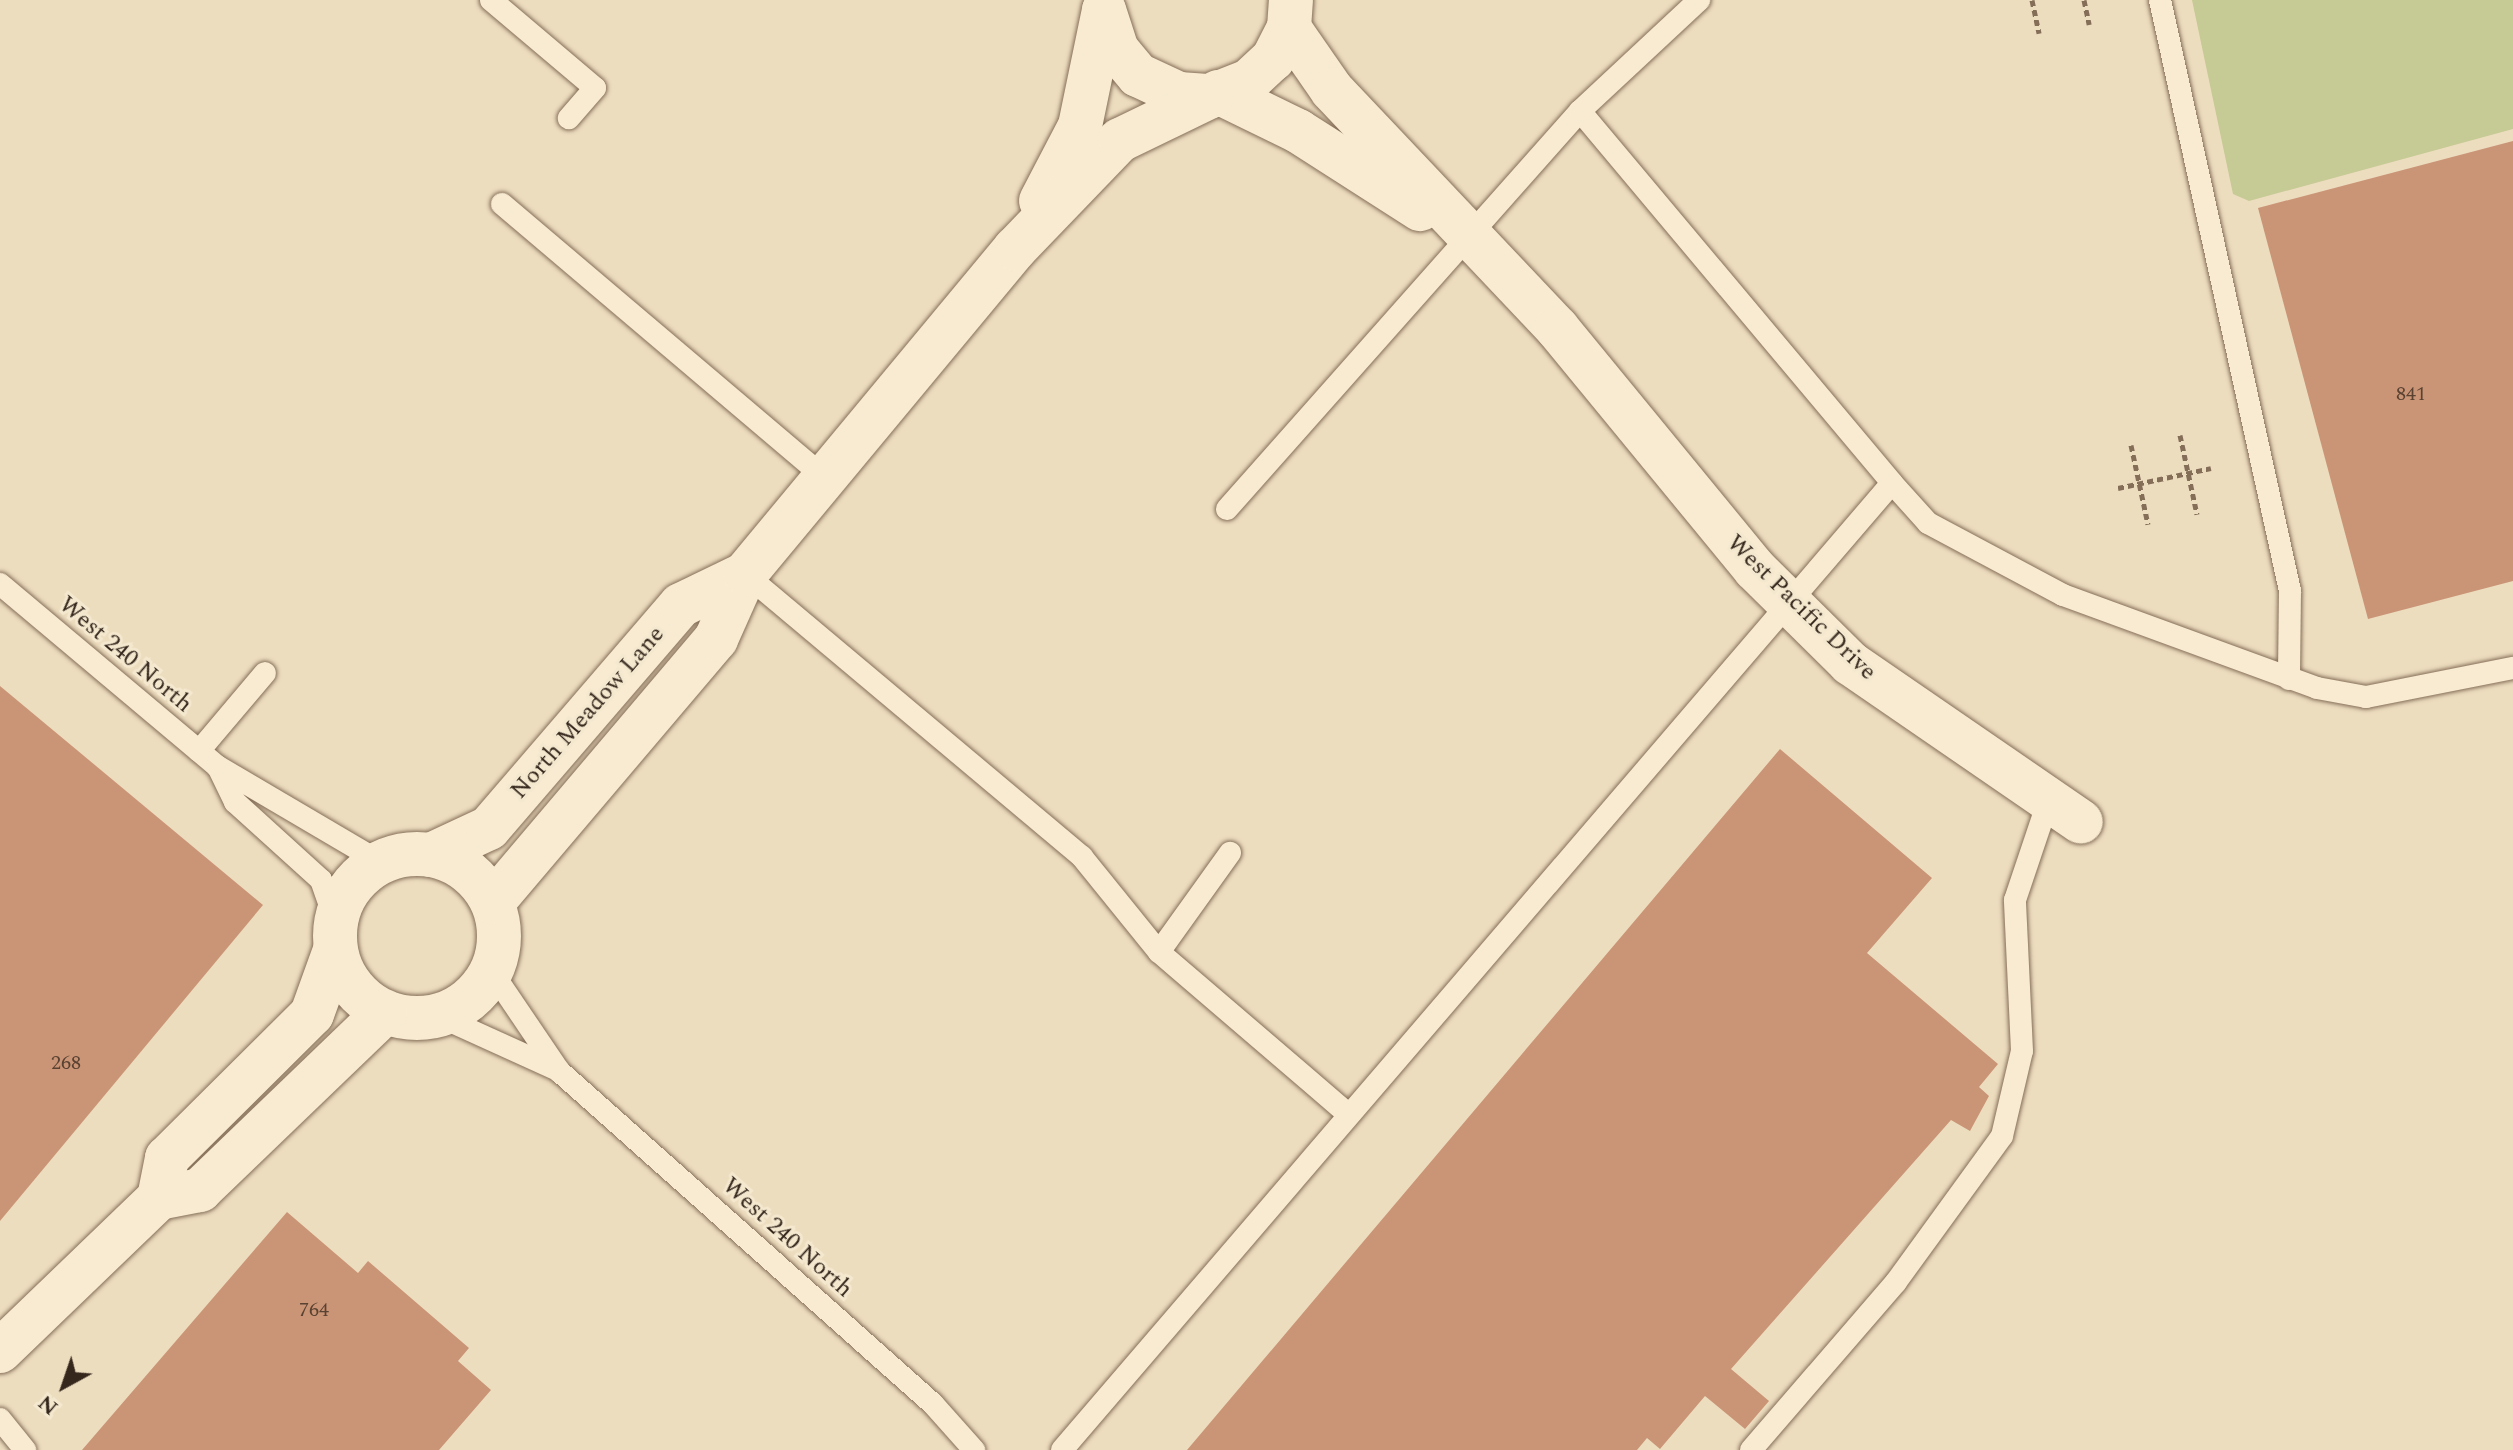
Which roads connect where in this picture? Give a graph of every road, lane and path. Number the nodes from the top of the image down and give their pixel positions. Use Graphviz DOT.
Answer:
graph roads {
  1 [pos="491,0"];
  2 [pos="1699,0"];
  3 [pos="2032,0"];
  4 [pos="2084,0"];
  5 [pos="2160,0"];
  6 [pos="1104,4"];
  7 [pos="1290,14"];
  8 [pos="2089,24"];
  9 [pos="2039,33"];
  10 [pos="1214,94"];
  11 [pos="1580,111"];
  12 [pos="569,118"];
  13 [pos="502,204"];
  14 [pos="1467,240"];
  15 [pos="1015,249"];
  16 [pos="2180,435"];
  17 [pos="2131,445"];
  18 [pos="2211,468"];
  19 [pos="2188,473"];
  20 [pos="827,480"];
  21 [pos="1892,483"];
  22 [pos="2139,483"];
  23 [pos="2118,488"];
  24 [pos="1227,509"];
  25 [pos="2197,514"];
  26 [pos="2148,524"];
  27 [pos="745,574"];
  28 [pos="0,584"];
  29 [pos="1790,603"];
  30 [pos="2513,668"];
  31 [pos="265,673"];
  32 [pos="2289,679"];
  33 [pos="199,751"];
  34 [pos="217,766"];
  35 [pos="2064,812"];
  36 [pos="1230,853"];
  37 [pos="431,855"];
  38 [pos="380,862"];
  39 [pos="493,902"];
  40 [pos="336,937"];
  41 [pos="1159,952"];
  42 [pos="492,972"];
  43 [pos="385,1012"];
  44 [pos="439,1016"];
  45 [pos="559,1071"];
  46 [pos="1348,1114"];
  47 [pos="159,1198"];
  48 [pos="0,1351"];
  49 [pos="0,1419"];
  50 [pos="25,1450"];
  51 [pos="974,1450"];
  52 [pos="1062,1450"];
  53 [pos="1751,1450"];
  1 -- 12 [label="lane"];
  2 -- 11 [label="lane"];
  3 -- 9 [label="path"];
  4 -- 8 [label="path"];
  5 -- 32 [label="lane"];
  6 -- 10 [label="street"];
  6 -- 15 [label="street, North Meadow Lane"];
  7 -- 10 [label="street, North Meadow Lane"];
  7 -- 14 [label="street, West Pacific Drive"];
  10 -- 14 [label="street, West Pacific Drive"];
  10 -- 15 [label="street, North Meadow Lane"];
  11 -- 14 [label="lane"];
  11 -- 21 [label="lane"];
  13 -- 20 [label="lane"];
  14 -- 24 [label="lane"];
  14 -- 29 [label="street, West Pacific Drive"];
  15 -- 20 [label="street, North Meadow Lane"];
  16 -- 19 [label="path"];
  17 -- 22 [label="path"];
  18 -- 19 [label="path"];
  19 -- 22 [label="path"];
  19 -- 25 [label="path"];
  20 -- 27 [label="street, North Meadow Lane"];
  21 -- 29 [label="lane"];
  21 -- 32 [label="lane"];
  22 -- 23 [label="path"];
  22 -- 26 [label="path"];
  27 -- 37 [label="street, North Meadow Lane"];
  27 -- 39 [label="street, North Meadow Lane"];
  27 -- 41 [label="lane"];
  28 -- 33 [label="lane, West 240 North"];
  29 -- 35 [label="street, West Pacific Drive"];
  29 -- 46 [label="lane"];
  30 -- 32 [label="lane"];
  31 -- 33 [label="lane"];
  33 -- 34 [label="lane, West 240 North"];
  34 -- 38 [label="lane, West 240 North"];
  34 -- 40 [label="lane, West 240 North"];
  35 -- 53 [label="lane"];
  36 -- 41 [label="lane"];
  37 -- 38 [label="street"];
  37 -- 39 [label="street"];
  38 -- 40 [label="street"];
  39 -- 42 [label="street"];
  40 -- 43 [label="street"];
  40 -- 47 [label="street"];
  41 -- 46 [label="lane"];
  42 -- 44 [label="street"];
  42 -- 45 [label="lane, West 240 North"];
  43 -- 44 [label="street"];
  43 -- 47 [label="street"];
  44 -- 45 [label="lane, West 240 North"];
  45 -- 51 [label="lane, West 240 North"];
  46 -- 52 [label="lane"];
  47 -- 48 [label="street"];
  49 -- 50 [label="lane"];
}
